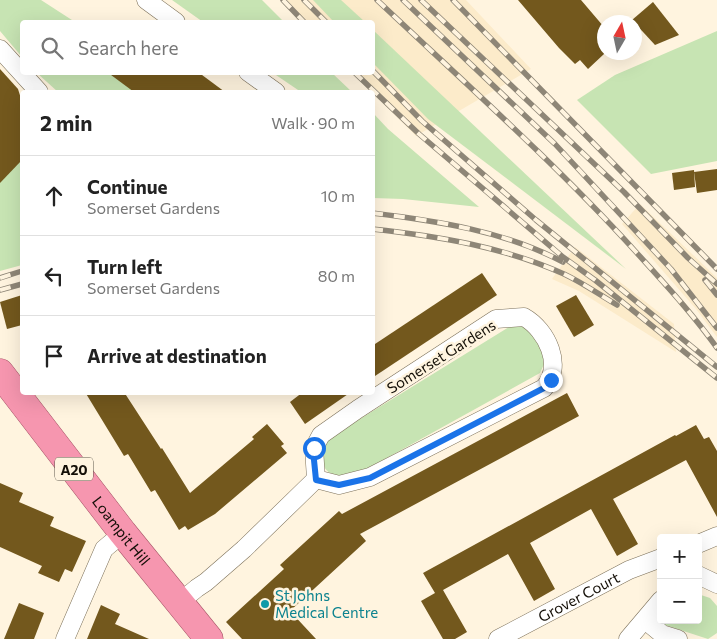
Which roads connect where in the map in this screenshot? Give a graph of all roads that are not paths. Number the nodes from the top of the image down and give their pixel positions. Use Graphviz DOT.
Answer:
graph roads {
  1 [pos="146,0"];
  2 [pos="173,20"];
  3 [pos="0,49"];
  4 [pos="20,71"];
  5 [pos="24,75"];
  6 [pos="252,75"];
  7 [pos="37,90"];
  8 [pos="273,90"];
  9 [pos="0,373"];
  10 [pos="316,480"];
  11 [pos="123,533"];
  12 [pos="717,536"];
  13 [pos="702,542"];
  14 [pos="657,560"];
  15 [pos="702,577"];
  16 [pos="717,584"];
  17 [pos="180,602"];
  18 [pos="657,605"];
  19 [pos="645,620"];
  20 [pos="65,639"];
  21 [pos="209,639"];
  22 [pos="498,639"];
  23 [pos="628,639"];
  24 [pos="678,639"];
  1 -- 2 [label="street"];
  3 -- 4 [label="street"];
  5 -- 7 [label="street"];
  6 -- 8 [label="street"];
  9 -- 11 [label="highway, Loampit Hill / A20"];
  10 -- 10 [label="street, Somerset Gardens"];
  10 -- 17 [label="street"];
  11 -- 17 [label="highway, Loampit Hill / A20"];
  11 -- 20 [label="street"];
  12 -- 13 [label="street"];
  14 -- 22 [label="street, Grover Court"];
  15 -- 16 [label="street"];
  17 -- 21 [label="highway, Loampit Hill / A20"];
  18 -- 19 [label="street"];
  19 -- 23 [label="street"];
  19 -- 24 [label="street"];
}
